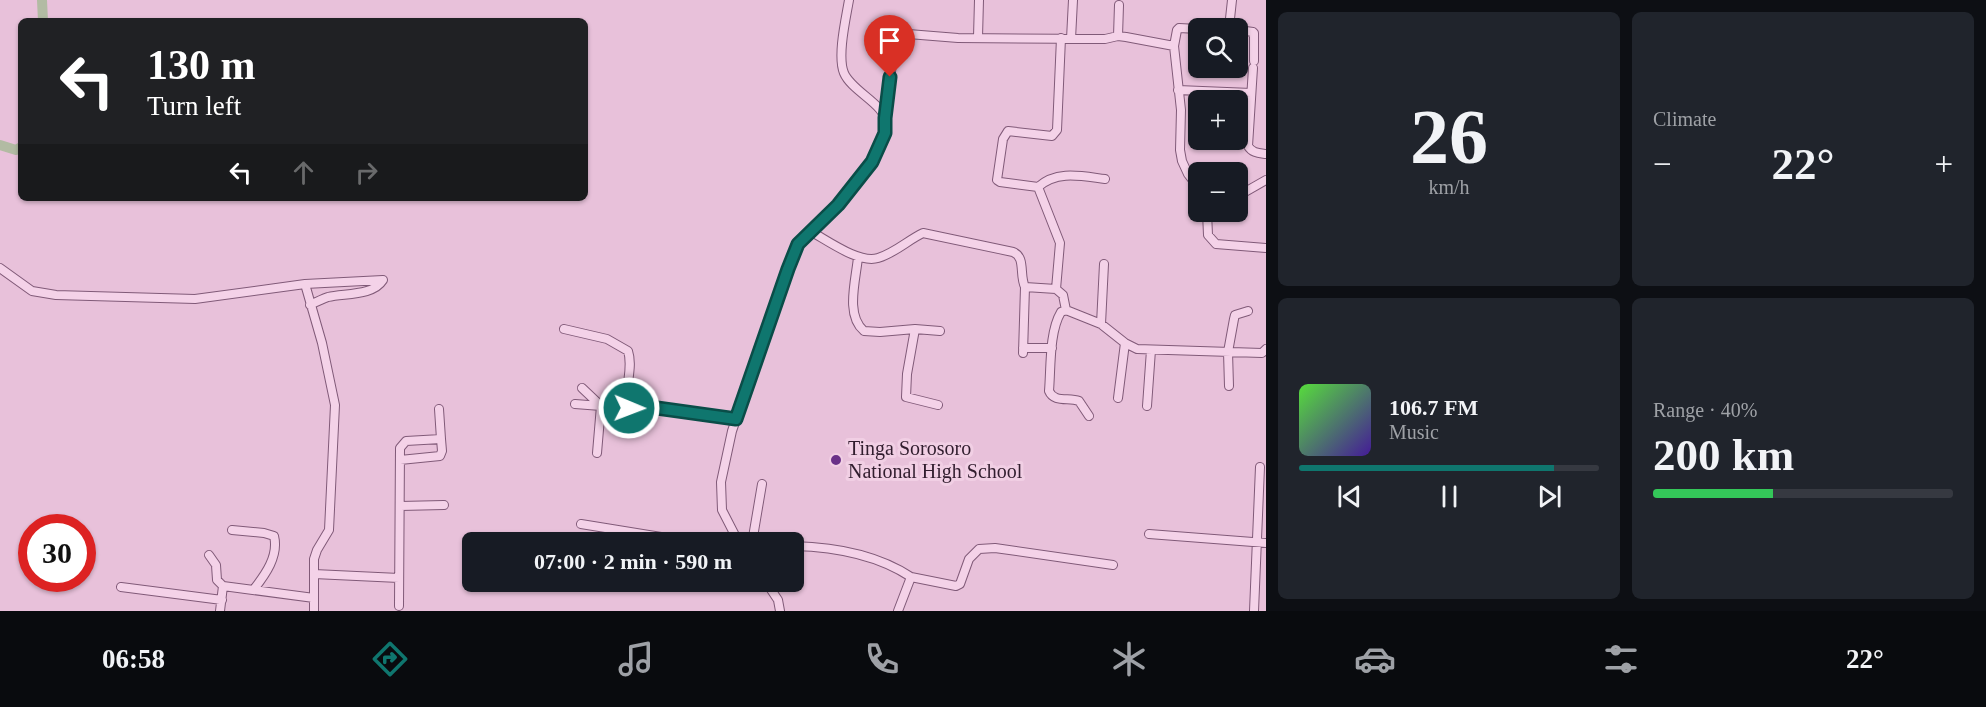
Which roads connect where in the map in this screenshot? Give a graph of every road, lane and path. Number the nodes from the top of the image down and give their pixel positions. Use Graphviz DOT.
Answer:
graph roads {
  1 [pos="849,0"];
  2 [pos="979,0"];
  3 [pos="1073,0"];
  4 [pos="1232,0"];
  5 [pos="1119,5"];
  6 [pos="1230,18"];
  7 [pos="1188,28"];
  8 [pos="1248,31"];
  9 [pos="1118,36"];
  10 [pos="978,37"];
  11 [pos="1061,38"];
  12 [pos="1071,39"];
  13 [pos="1174,46"];
  14 [pos="1178,90"];
  15 [pos="1251,93"];
  16 [pos="885,118"];
  17 [pos="1266,154"];
  18 [pos="1188,174"];
  19 [pos="1105,179"];
  20 [pos="1266,180"];
  21 [pos="1038,187"];
  22 [pos="1248,190"];
  23 [pos="1207,222"];
  24 [pos="810,231"];
  25 [pos="1266,248"];
  26 [pos="858,257"];
  27 [pos="1104,264"];
  28 [pos="0,268"];
  29 [pos="306,284"];
  30 [pos="1025,287"];
  31 [pos="1056,289"];
  32 [pos="310,305"];
  33 [pos="1066,310"];
  34 [pos="1248,311"];
  35 [pos="1101,324"];
  36 [pos="564,329"];
  37 [pos="915,329"];
  38 [pos="940,331"];
  39 [pos="1125,343"];
  40 [pos="1052,348"];
  41 [pos="1266,349"];
  42 [pos="1151,350"];
  43 [pos="1228,352"];
  44 [pos="1229,386"];
  45 [pos="582,388"];
  46 [pos="1118,398"];
  47 [pos="575,404"];
  48 [pos="938,405"];
  49 [pos="601,406"];
  50 [pos="1147,406"];
  51 [pos="629,408"];
  52 [pos="439,409"];
  53 [pos="1089,416"];
  54 [pos="736,419"];
  55 [pos="441,439"];
  56 [pos="597,453"];
  57 [pos="400,460"];
  58 [pos="1260,467"];
  59 [pos="762,484"];
  60 [pos="444,505"];
  61 [pos="400,506"];
  62 [pos="581,524"];
  63 [pos="232,530"];
  64 [pos="630,532"];
  65 [pos="733,532"];
  66 [pos="754,532"];
  67 [pos="1149,534"];
  68 [pos="1257,543"];
  69 [pos="1266,543"];
  70 [pos="804,547"];
  71 [pos="209,555"];
  72 [pos="1113,565"];
  73 [pos="314,574"];
  74 [pos="911,577"];
  75 [pos="399,578"];
  76 [pos="223,586"];
  77 [pos="121,587"];
  78 [pos="254,589"];
  79 [pos="773,592"];
  80 [pos="314,598"];
  81 [pos="222,600"];
  82 [pos="399,606"];
  83 [pos="220,611"];
  84 [pos="314,611"];
  85 [pos="780,611"];
  86 [pos="898,611"];
  87 [pos="1254,611"];
  1 -- 16 [label="street"];
  2 -- 10 [label="street"];
  3 -- 12 [label="street"];
  4 -- 6 [label="street"];
  5 -- 9 [label="street"];
  7 -- 13 [label="street"];
  8 -- 15 [label="street"];
  9 -- 12 [label="street"];
  9 -- 13 [label="street"];
  10 -- 11 [label="street"];
  10 -- 16 [label="street"];
  11 -- 12 [label="street"];
  11 -- 21 [label="street"];
  13 -- 14 [label="street"];
  14 -- 15 [label="street"];
  14 -- 18 [label="street"];
  15 -- 17 [label="street"];
  16 -- 24 [label="street"];
  19 -- 21 [label="street"];
  20 -- 22 [label="street"];
  21 -- 31 [label="street"];
  23 -- 25 [label="street"];
  24 -- 26 [label="street"];
  24 -- 54 [label="street"];
  26 -- 30 [label="street"];
  26 -- 37 [label="street"];
  27 -- 35 [label="street"];
  28 -- 29 [label="street"];
  29 -- 32 [label="street"];
  29 -- 32 [label="street"];
  30 -- 31 [label="street"];
  30 -- 40 [label="street"];
  31 -- 33 [label="street"];
  32 -- 73 [label="street"];
  33 -- 35 [label="street"];
  33 -- 40 [label="street"];
  34 -- 43 [label="street"];
  35 -- 39 [label="street"];
  36 -- 51 [label="street"];
  37 -- 38 [label="street"];
  37 -- 48 [label="street"];
  39 -- 42 [label="street"];
  39 -- 46 [label="street"];
  40 -- 53 [label="street"];
  41 -- 43 [label="street"];
  42 -- 43 [label="street"];
  42 -- 50 [label="street"];
  43 -- 44 [label="street"];
  45 -- 49 [label="street"];
  47 -- 49 [label="street"];
  49 -- 51 [label="street"];
  49 -- 56 [label="street"];
  51 -- 54 [label="street"];
  52 -- 55 [label="street"];
  54 -- 65 [label="street"];
  55 -- 57 [label="street"];
  55 -- 57 [label="street"];
  57 -- 61 [label="street"];
  58 -- 68 [label="street"];
  59 -- 66 [label="street"];
  60 -- 61 [label="street"];
  61 -- 75 [label="street"];
  62 -- 64 [label="street"];
  63 -- 78 [label="street"];
  67 -- 68 [label="street"];
  68 -- 69 [label="street"];
  68 -- 87 [label="street"];
  70 -- 74 [label="street"];
  71 -- 76 [label="street"];
  72 -- 74 [label="street"];
  73 -- 75 [label="street"];
  73 -- 80 [label="street"];
  74 -- 86 [label="street"];
  75 -- 82 [label="street"];
  76 -- 78 [label="street"];
  76 -- 81 [label="street"];
  77 -- 81 [label="street"];
  78 -- 80 [label="street"];
  79 -- 85 [label="street"];
  80 -- 84 [label="street"];
  81 -- 83 [label="street"];
}
